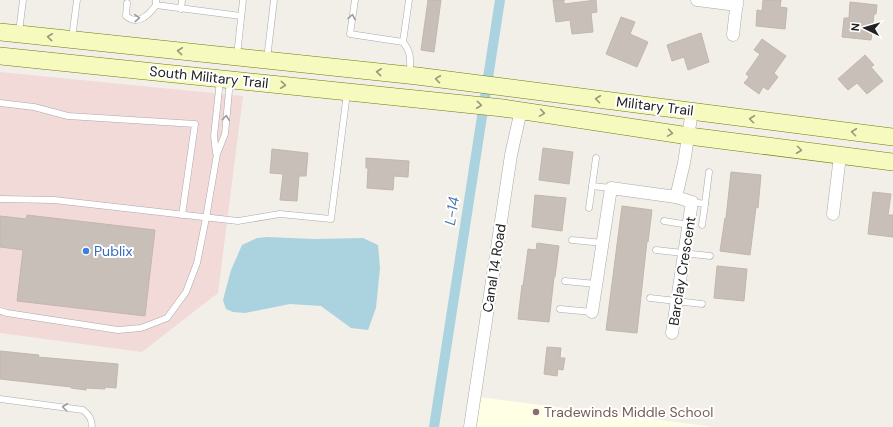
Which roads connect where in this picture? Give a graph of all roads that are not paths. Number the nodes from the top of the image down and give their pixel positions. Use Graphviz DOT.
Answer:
graph roads {
  1 [pos="23,0"];
  2 [pos="77,0"];
  3 [pos="182,0"];
  4 [pos="243,0"];
  5 [pos="274,0"];
  6 [pos="355,0"];
  7 [pos="409,0"];
  8 [pos="697,0"];
  9 [pos="737,2"];
  10 [pos="127,3"];
  11 [pos="156,3"];
  12 [pos="181,8"];
  13 [pos="241,16"];
  14 [pos="0,32"];
  15 [pos="18,34"];
  16 [pos="733,35"];
  17 [pos="72,39"];
  18 [pos="403,42"];
  19 [pos="212,55"];
  20 [pos="0,56"];
  21 [pos="237,57"];
  22 [pos="262,60"];
  23 [pos="79,64"];
  24 [pos="413,76"];
  25 [pos="225,79"];
  26 [pos="347,91"];
  27 [pos="418,98"];
  28 [pos="0,103"];
  29 [pos="521,110"];
  30 [pos="692,111"];
  31 [pos="689,136"];
  32 [pos="893,137"];
  33 [pos="217,154"];
  34 [pos="840,156"];
  35 [pos="596,158"];
  36 [pos="893,162"];
  37 [pos="709,172"];
  38 [pos="592,186"];
  39 [pos="611,188"];
  40 [pos="676,197"];
  41 [pos="0,199"];
  42 [pos="692,202"];
  43 [pos="705,204"];
  44 [pos="590,208"];
  45 [pos="834,214"];
  46 [pos="182,215"];
  47 [pos="206,218"];
  48 [pos="664,221"];
  49 [pos="702,224"];
  50 [pos="689,225"];
  51 [pos="572,240"];
  52 [pos="603,243"];
  53 [pos="656,250"];
  54 [pos="684,253"];
  55 [pos="710,256"];
  56 [pos="565,281"];
  57 [pos="596,284"];
  58 [pos="650,298"];
  59 [pos="677,301"];
  60 [pos="702,304"];
  61 [pos="560,309"];
  62 [pos="0,311"];
  63 [pos="592,312"];
  64 [pos="672,333"];
  65 [pos="0,399"];
  66 [pos="92,427"];
  67 [pos="470,427"];
  1 -- 15 [label="lane"];
  2 -- 17 [label="lane"];
  3 -- 12 [label="lane"];
  4 -- 13 [label="lane"];
  5 -- 22 [label="lane"];
  18 -- 6 [label="lane, one-way"];
  7 -- 18 [label="lane"];
  8 -- 9 [label="street"];
  9 -- 16 [label="street"];
  10 -- 11 [label="lane, one-way"];
  11 -- 12 [label="lane"];
  12 -- 13 [label="lane"];
  13 -- 21 [label="lane"];
  14 -- 15 [label="main road, South Military Trail"];
  17 -- 15 [label="main road, South Military Trail, one-way"];
  19 -- 17 [label="main road, South Military Trail, one-way"];
  18 -- 24 [label="lane"];
  19 -- 21 [label="main road, South Military Trail"];
  19 -- 23 [label="main road"];
  20 -- 23 [label="main road, South Military Trail"];
  21 -- 22 [label="main road, South Military Trail"];
  24 -- 22 [label="main road, South Military Trail, one-way"];
  22 -- 25 [label="main road"];
  23 -- 25 [label="main road, South Military Trail"];
  30 -- 24 [label="main road, Military Trail, one-way"];
  25 -- 26 [label="main road, South Military Trail, one-way"];
  25 -- 33 [label="lane"];
  33 -- 25 [label="lane, one-way"];
  26 -- 27 [label="main road, South Military Trail"];
  26 -- 47 [label="lane"];
  27 -- 29 [label="main road, Military Trail, one-way"];
  28 -- 46 [label="lane"];
  29 -- 31 [label="main road, Military Trail, one-way"];
  29 -- 67 [label="street, Canal 14 Road"];
  30 -- 31 [label="street, Barclay Crescent"];
  32 -- 30 [label="main road, Military Trail, one-way"];
  31 -- 34 [label="main road, Military Trail, one-way"];
  31 -- 40 [label="street, Barclay Crescent"];
  33 -- 47 [label="lane"];
  34 -- 36 [label="main road, Military Trail"];
  34 -- 45 [label="street"];
  35 -- 38 [label="lane"];
  37 -- 43 [label="lane"];
  38 -- 39 [label="lane"];
  38 -- 44 [label="lane"];
  39 -- 40 [label="street, Barclay Crescent"];
  39 -- 52 [label="street"];
  40 -- 42 [label="street, Barclay Crescent"];
  41 -- 46 [label="lane"];
  42 -- 43 [label="lane"];
  42 -- 50 [label="street, Barclay Crescent"];
  43 -- 49 [label="lane"];
  46 -- 47 [label="lane"];
  47 -- 62 [label="lane"];
  48 -- 50 [label="lane"];
  50 -- 54 [label="street, Barclay Crescent"];
  51 -- 52 [label="lane"];
  52 -- 57 [label="street"];
  53 -- 54 [label="lane"];
  54 -- 55 [label="lane"];
  54 -- 59 [label="street, Barclay Crescent"];
  56 -- 57 [label="lane"];
  57 -- 63 [label="street"];
  58 -- 59 [label="lane"];
  59 -- 60 [label="lane"];
  59 -- 64 [label="street, Barclay Crescent"];
  61 -- 63 [label="lane"];
  66 -- 65 [label="lane, one-way"];
}
